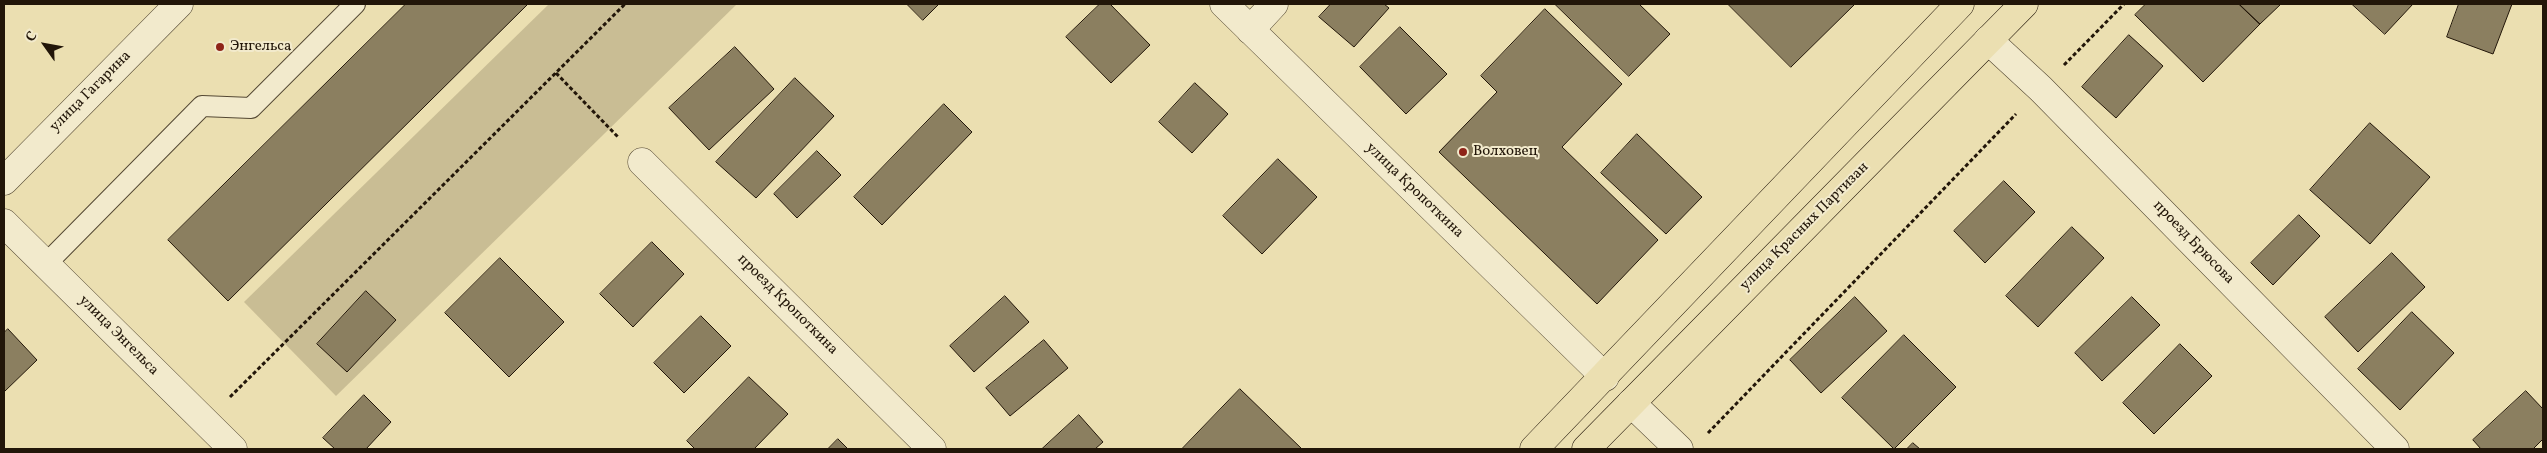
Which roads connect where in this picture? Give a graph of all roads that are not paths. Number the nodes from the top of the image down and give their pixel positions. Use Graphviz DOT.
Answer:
graph roads {
  1 [pos="179,4"];
  2 [pos="355,4"];
  3 [pos="1224,4"];
  4 [pos="1274,4"];
  5 [pos="1960,4"];
  6 [pos="2024,4"];
  7 [pos="1250,30"];
  8 [pos="1988,40"];
  9 [pos="642,162"];
  10 [pos="4,181"];
  11 [pos="4,223"];
  12 [pos="46,264"];
  13 [pos="1605,377"];
  14 [pos="1631,403"];
  15 [pos="233,449"];
  16 [pos="932,449"];
  17 [pos="1534,449"];
  18 [pos="1586,449"];
  19 [pos="1679,449"];
  20 [pos="2395,449"];
  1 -- 10 [label="street, улица Гагарина"];
  2 -- 12 [label="lane"];
  3 -- 7 [label="street, улица Кропоткина"];
  4 -- 7 [label="street"];
  5 -- 13 [label="highway"];
  6 -- 8 [label="highway, улица Красных Партизан"];
  7 -- 13 [label="street, улица Кропоткина"];
  8 -- 14 [label="highway, улица Красных Партизан"];
  8 -- 20 [label="street, проезд Брюсова"];
  9 -- 16 [label="street, проезд Кропоткина"];
  11 -- 12 [label="street, улица Энгельса"];
  12 -- 15 [label="street, улица Энгельса"];
  13 -- 17 [label="highway"];
  14 -- 18 [label="highway, улица Красных Партизан"];
  14 -- 19 [label="street"];
}
